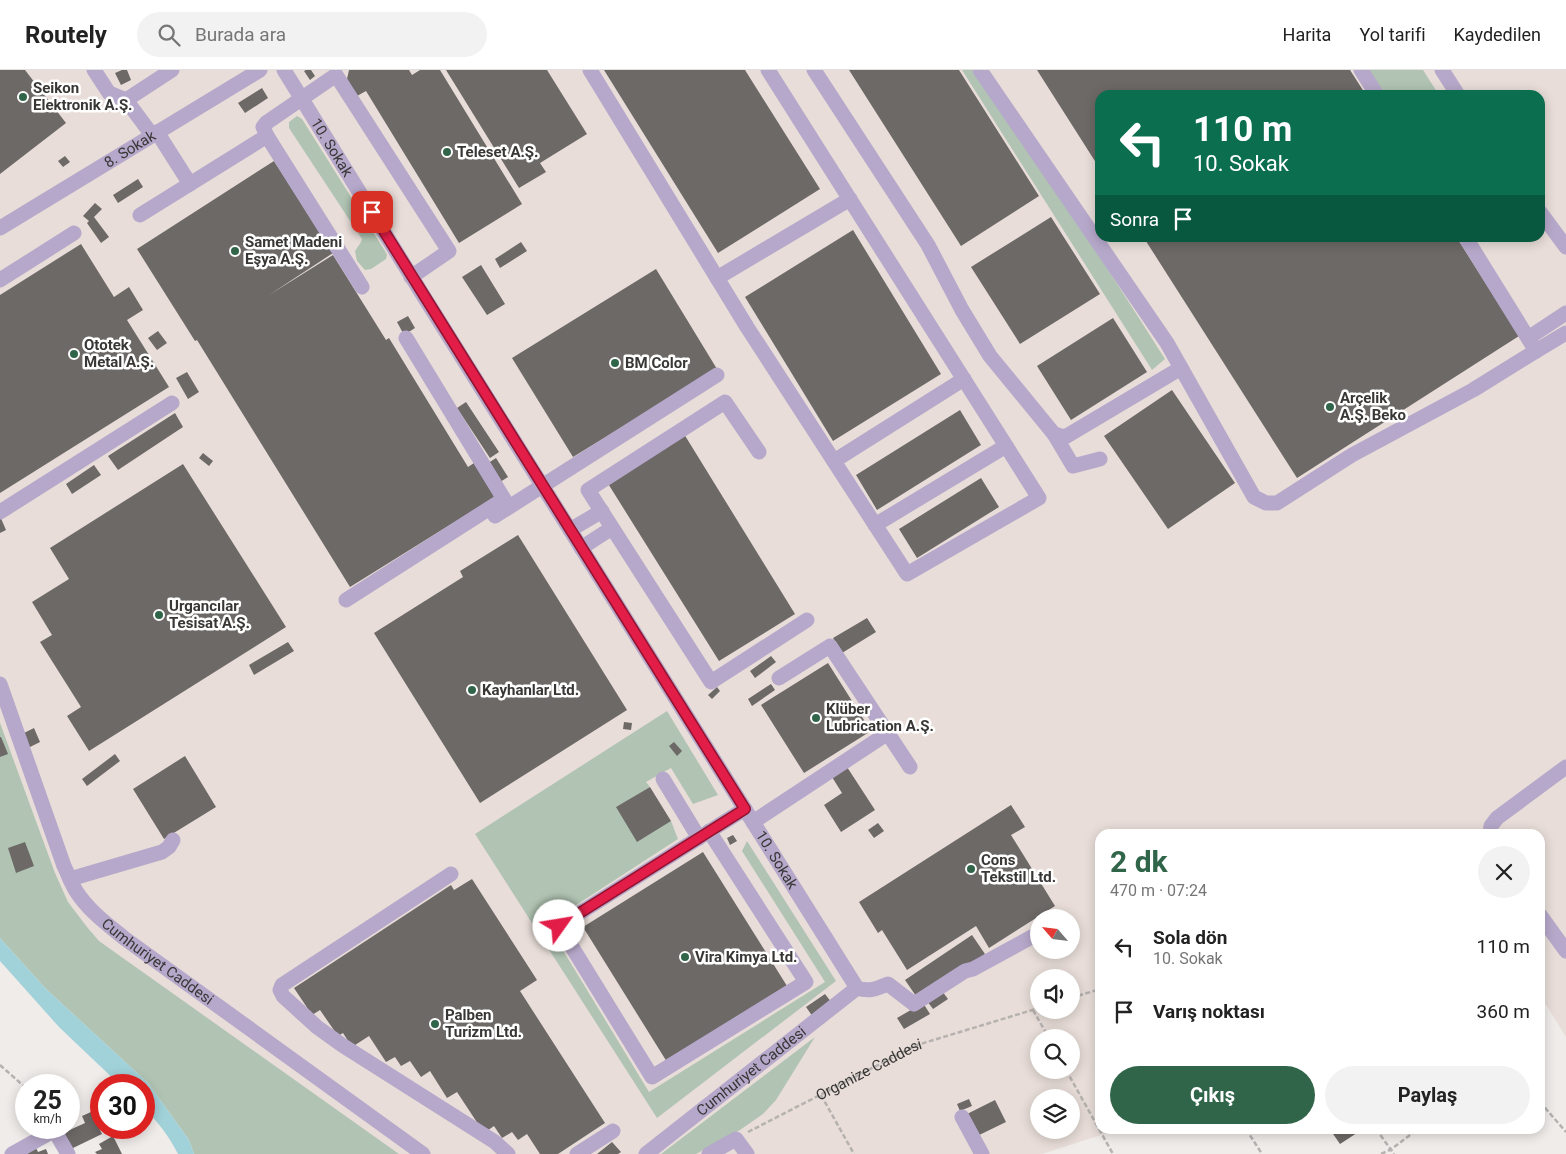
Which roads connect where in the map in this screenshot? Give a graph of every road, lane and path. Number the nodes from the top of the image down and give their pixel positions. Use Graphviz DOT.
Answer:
graph roads {
  1 [pos="94,70"];
  2 [pos="172,70"];
  3 [pos="260,70"];
  4 [pos="284,70"];
  5 [pos="590,70"];
  6 [pos="768,70"];
  7 [pos="814,70"];
  8 [pos="980,70"];
  9 [pos="1361,70"];
  10 [pos="1442,70"];
  11 [pos="1374,90"];
  12 [pos="1455,90"];
  13 [pos="302,99"];
  14 [pos="126,100"];
  15 [pos="154,134"];
  16 [pos="267,136"];
  17 [pos="190,184"];
  18 [pos="850,199"];
  19 [pos="140,216"];
  20 [pos="1545,216"];
  21 [pos="0,228"];
  22 [pos="1561,230"];
  23 [pos="74,233"];
  24 [pos="1095,239"];
  25 [pos="1097,242"];
  26 [pos="1468,242"];
  27 [pos="1566,247"];
  28 [pos="411,277"];
  29 [pos="718,278"];
  30 [pos="0,280"];
  31 [pos="362,288"];
  32 [pos="1566,313"];
  33 [pos="1566,333"];
  34 [pos="406,338"];
  35 [pos="1532,345"];
  36 [pos="1181,368"];
  37 [pos="717,374"];
  38 [pos="964,379"];
  39 [pos="172,403"];
  40 [pos="1054,434"];
  41 [pos="1006,446"];
  42 [pos="759,452"];
  43 [pos="1100,459"];
  44 [pos="834,461"];
  45 [pos="543,486"];
  46 [pos="0,512"];
  47 [pos="602,512"];
  48 [pos="468,523"];
  49 [pos="876,525"];
  50 [pos="612,528"];
  51 [pos="570,530"];
  52 [pos="581,548"];
  53 [pos="346,600"];
  54 [pos="807,620"];
  55 [pos="779,678"];
  56 [pos="0,684"];
  57 [pos="888,733"];
  58 [pos="910,767"];
  59 [pos="1566,768"];
  60 [pos="663,779"];
  61 [pos="745,809"];
  62 [pos="753,822"];
  63 [pos="1491,829"];
  64 [pos="704,834"];
  65 [pos="173,840"];
  66 [pos="451,874"];
  67 [pos="70,879"];
  68 [pos="1545,922"];
  69 [pos="1030,938"];
  70 [pos="1566,951"];
  71 [pos="857,988"];
  72 [pos="1095,991"];
  73 [pos="1080,995"];
  74 [pos="1030,1011"];
  75 [pos="0,1065"];
  76 [pos="15,1078"];
  77 [pos="1071,1079"];
  78 [pos="821,1095"];
  79 [pos="1545,1108"];
  80 [pos="962,1117"];
  81 [pos="1095,1123"];
  82 [pos="613,1131"];
  83 [pos="1566,1132"];
  84 [pos="1101,1134"];
  85 [pos="1249,1134"];
  86 [pos="1379,1134"];
  87 [pos="1411,1134"];
  88 [pos="37,1139"];
  89 [pos="60,1139"];
  90 [pos="736,1139"];
  91 [pos="1390,1150"];
  92 [pos="12,1154"];
  93 [pos="68,1154"];
  94 [pos="423,1154"];
  95 [pos="508,1154"];
  96 [pos="577,1154"];
  97 [pos="646,1154"];
  98 [pos="709,1154"];
  99 [pos="747,1154"];
  100 [pos="854,1154"];
  101 [pos="982,1154"];
  102 [pos="1112,1154"];
  103 [pos="1262,1154"];
  104 [pos="1381,1154"];
  105 [pos="1394,1154"];
  1 -- 14 [label="street"];
  2 -- 14 [label="street"];
  3 -- 15 [label="street, 8. Sokak"];
  4 -- 13 [label="street, 10. Sokak"];
  5 -- 29 [label="street"];
  6 -- 18 [label="street"];
  7 -- 40 [label="street"];
  8 -- 24 [label="street"];
  9 -- 11 [label="street"];
  10 -- 12 [label="street"];
  13 -- 16 [label="street"];
  13 -- 28 [label="street, 10. Sokak"];
  13 -- 28 [label="street"];
  14 -- 15 [label="street"];
  15 -- 17 [label="street"];
  15 -- 21 [label="street, 8. Sokak"];
  16 -- 17 [label="street"];
  16 -- 31 [label="street"];
  17 -- 19 [label="street"];
  18 -- 29 [label="street"];
  18 -- 38 [label="street"];
  20 -- 22 [label="street"];
  22 -- 27 [label="street"];
  23 -- 30 [label="street"];
  25 -- 36 [label="street"];
  26 -- 35 [label="street"];
  28 -- 45 [label="street, 10. Sokak"];
  29 -- 44 [label="street"];
  32 -- 35 [label="street"];
  33 -- 35 [label="street"];
  34 -- 48 [label="street"];
  35 -- 36 [label="street"];
  36 -- 40 [label="street"];
  37 -- 45 [label="street"];
  38 -- 41 [label="street"];
  38 -- 44 [label="street"];
  39 -- 46 [label="street"];
  40 -- 43 [label="street"];
  41 -- 49 [label="street"];
  41 -- 49 [label="street"];
  42 -- 47 [label="street"];
  44 -- 49 [label="street"];
  45 -- 48 [label="street"];
  45 -- 51 [label="street, 10. Sokak"];
  47 -- 50 [label="street"];
  47 -- 51 [label="street"];
  48 -- 53 [label="street"];
  50 -- 52 [label="street"];
  50 -- 54 [label="street"];
  51 -- 52 [label="street, 10. Sokak"];
  52 -- 61 [label="street, 10. Sokak"];
  55 -- 57 [label="street"];
  56 -- 67 [label="street, Cumhuriyet Caddesi"];
  57 -- 58 [label="street"];
  57 -- 62 [label="street"];
  59 -- 63 [label="street"];
  60 -- 64 [label="street"];
  61 -- 62 [label="street, 10. Sokak"];
  61 -- 64 [label="street"];
  62 -- 71 [label="street, 10. Sokak"];
  64 -- 64 [label="street"];
  65 -- 67 [label="street"];
  66 -- 95 [label="street"];
  67 -- 94 [label="street, Cumhuriyet Caddesi"];
  68 -- 70 [label="street"];
  69 -- 71 [label="street"];
  71 -- 97 [label="street, Cumhuriyet Caddesi"];
  72 -- 73 [label="path"];
  74 -- 78 [label="path, Organize Caddesi"];
  75 -- 76 [label="path"];
  77 -- 81 [label="path"];
  78 -- 90 [label="path, Organize Caddesi"];
  78 -- 100 [label="path"];
  79 -- 83 [label="path"];
  80 -- 101 [label="street"];
  82 -- 96 [label="street"];
  84 -- 102 [label="path"];
  85 -- 103 [label="path"];
  86 -- 91 [label="path"];
  87 -- 91 [label="path"];
  88 -- 92 [label="street"];
  89 -- 93 [label="street"];
  90 -- 98 [label="street"];
  90 -- 99 [label="street"];
  91 -- 104 [label="path"];
  91 -- 105 [label="path"];
}
